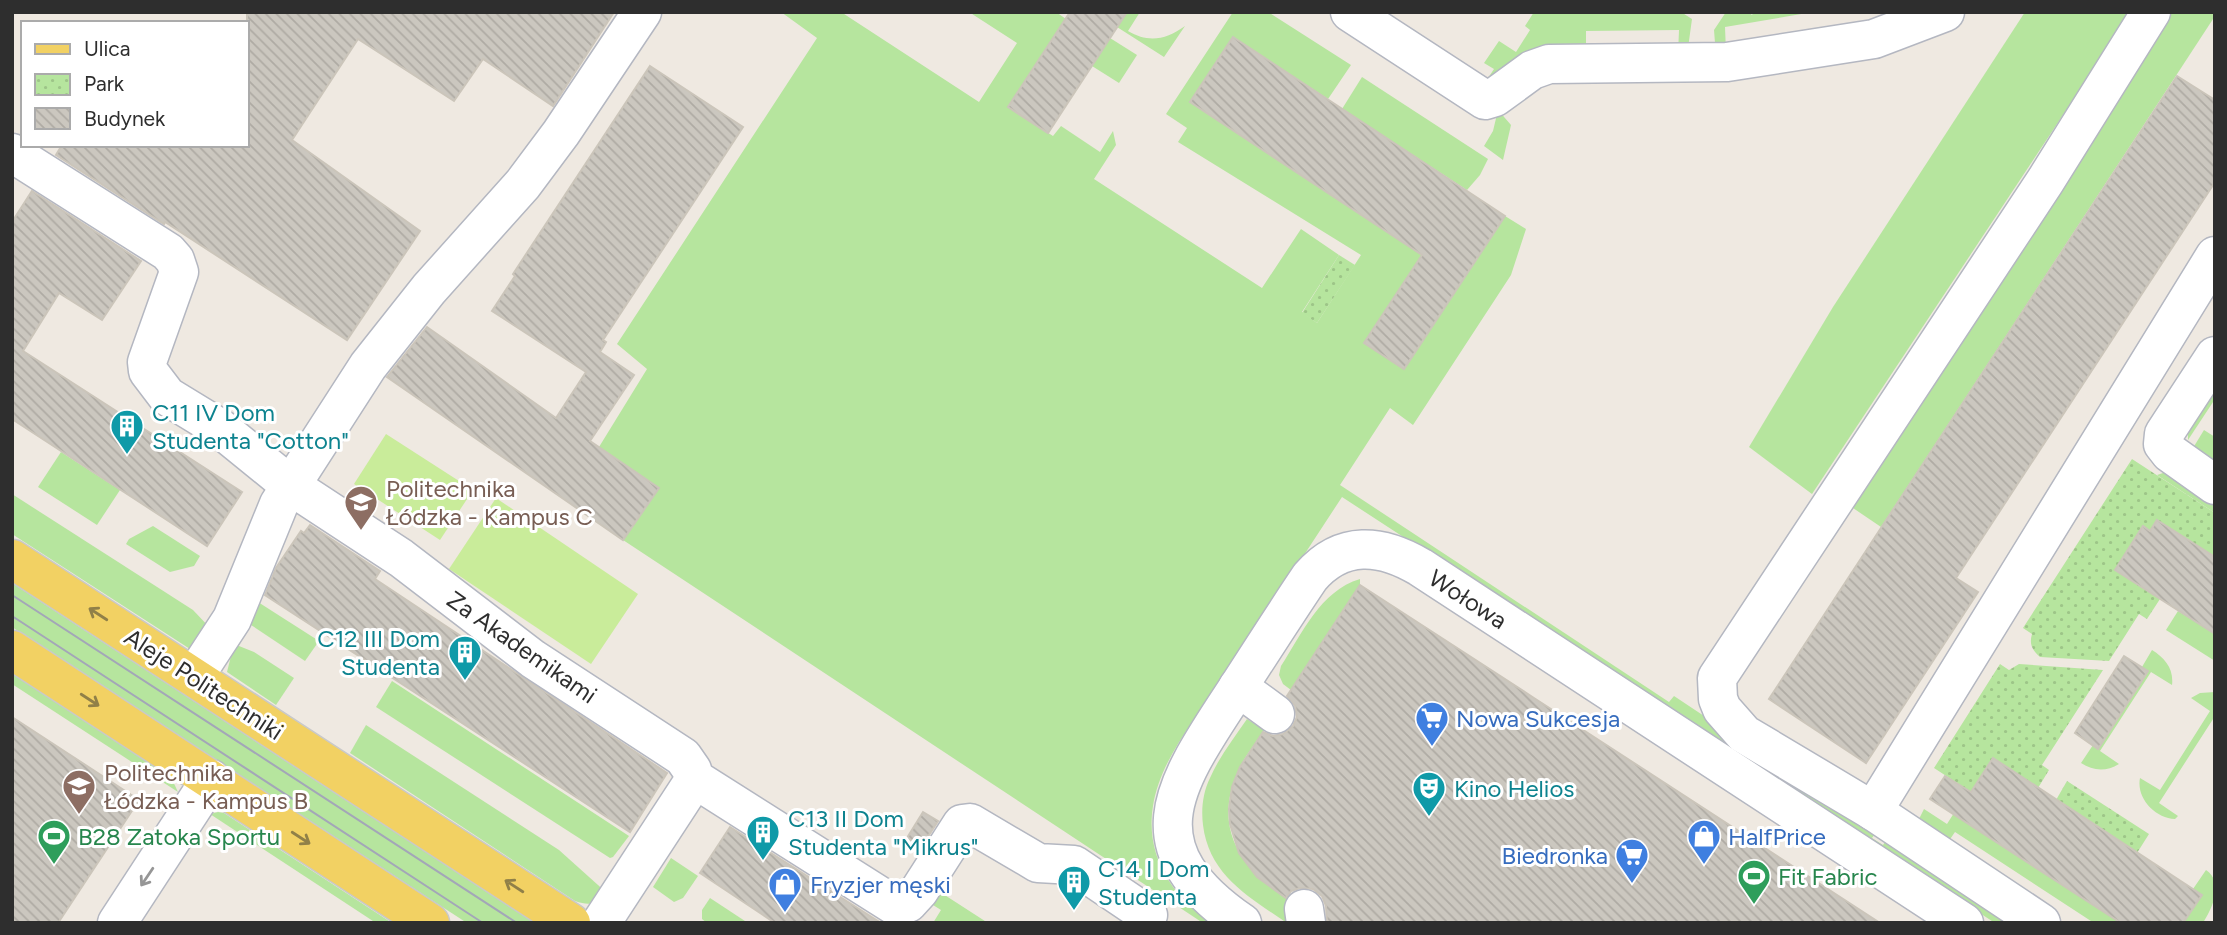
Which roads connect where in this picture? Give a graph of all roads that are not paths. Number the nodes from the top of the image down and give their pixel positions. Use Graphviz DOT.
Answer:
graph roads {
  1 [pos="642,12"];
  2 [pos="1350,12"];
  3 [pos="2151,12"];
  4 [pos="1940,13"];
  5 [pos="12,153"];
  6 [pos="2215,256"];
  7 [pos="2215,356"];
  8 [pos="2215,485"];
  9 [pos="291,486"];
  10 [pos="12,559"];
  11 [pos="12,650"];
  12 [pos="194,677"];
  13 [pos="1238,687"];
  14 [pos="1275,714"];
  15 [pos="211,779"];
  16 [pos="695,779"];
  17 [pos="1873,810"];
  18 [pos="1148,915"];
  19 [pos="117,923"];
  20 [pos="430,923"];
  21 [pos="571,923"];
  22 [pos="601,923"];
  23 [pos="1242,923"];
  24 [pos="1964,923"];
  25 [pos="2040,923"];
  1 -- 9 [label="street"];
  2 -- 4 [label="street"];
  3 -- 17 [label="street"];
  5 -- 9 [label="street, Za Akademikami"];
  6 -- 17 [label="street"];
  7 -- 8 [label="street"];
  9 -- 12 [label="street"];
  9 -- 16 [label="street, Za Akademikami"];
  12 -- 10 [label="main road, Aleje Politechniki, one-way"];
  11 -- 15 [label="main road, one-way"];
  21 -- 12 [label="main road, Aleje Politechniki, one-way"];
  13 -- 14 [label="street"];
  13 -- 23 [label="street, Wołowa"];
  13 -- 24 [label="street, Wołowa"];
  15 -- 19 [label="street, one-way"];
  15 -- 20 [label="main road, one-way"];
  16 -- 18 [label="street, Za Akademikami"];
  16 -- 22 [label="street"];
  17 -- 25 [label="street"];
}
